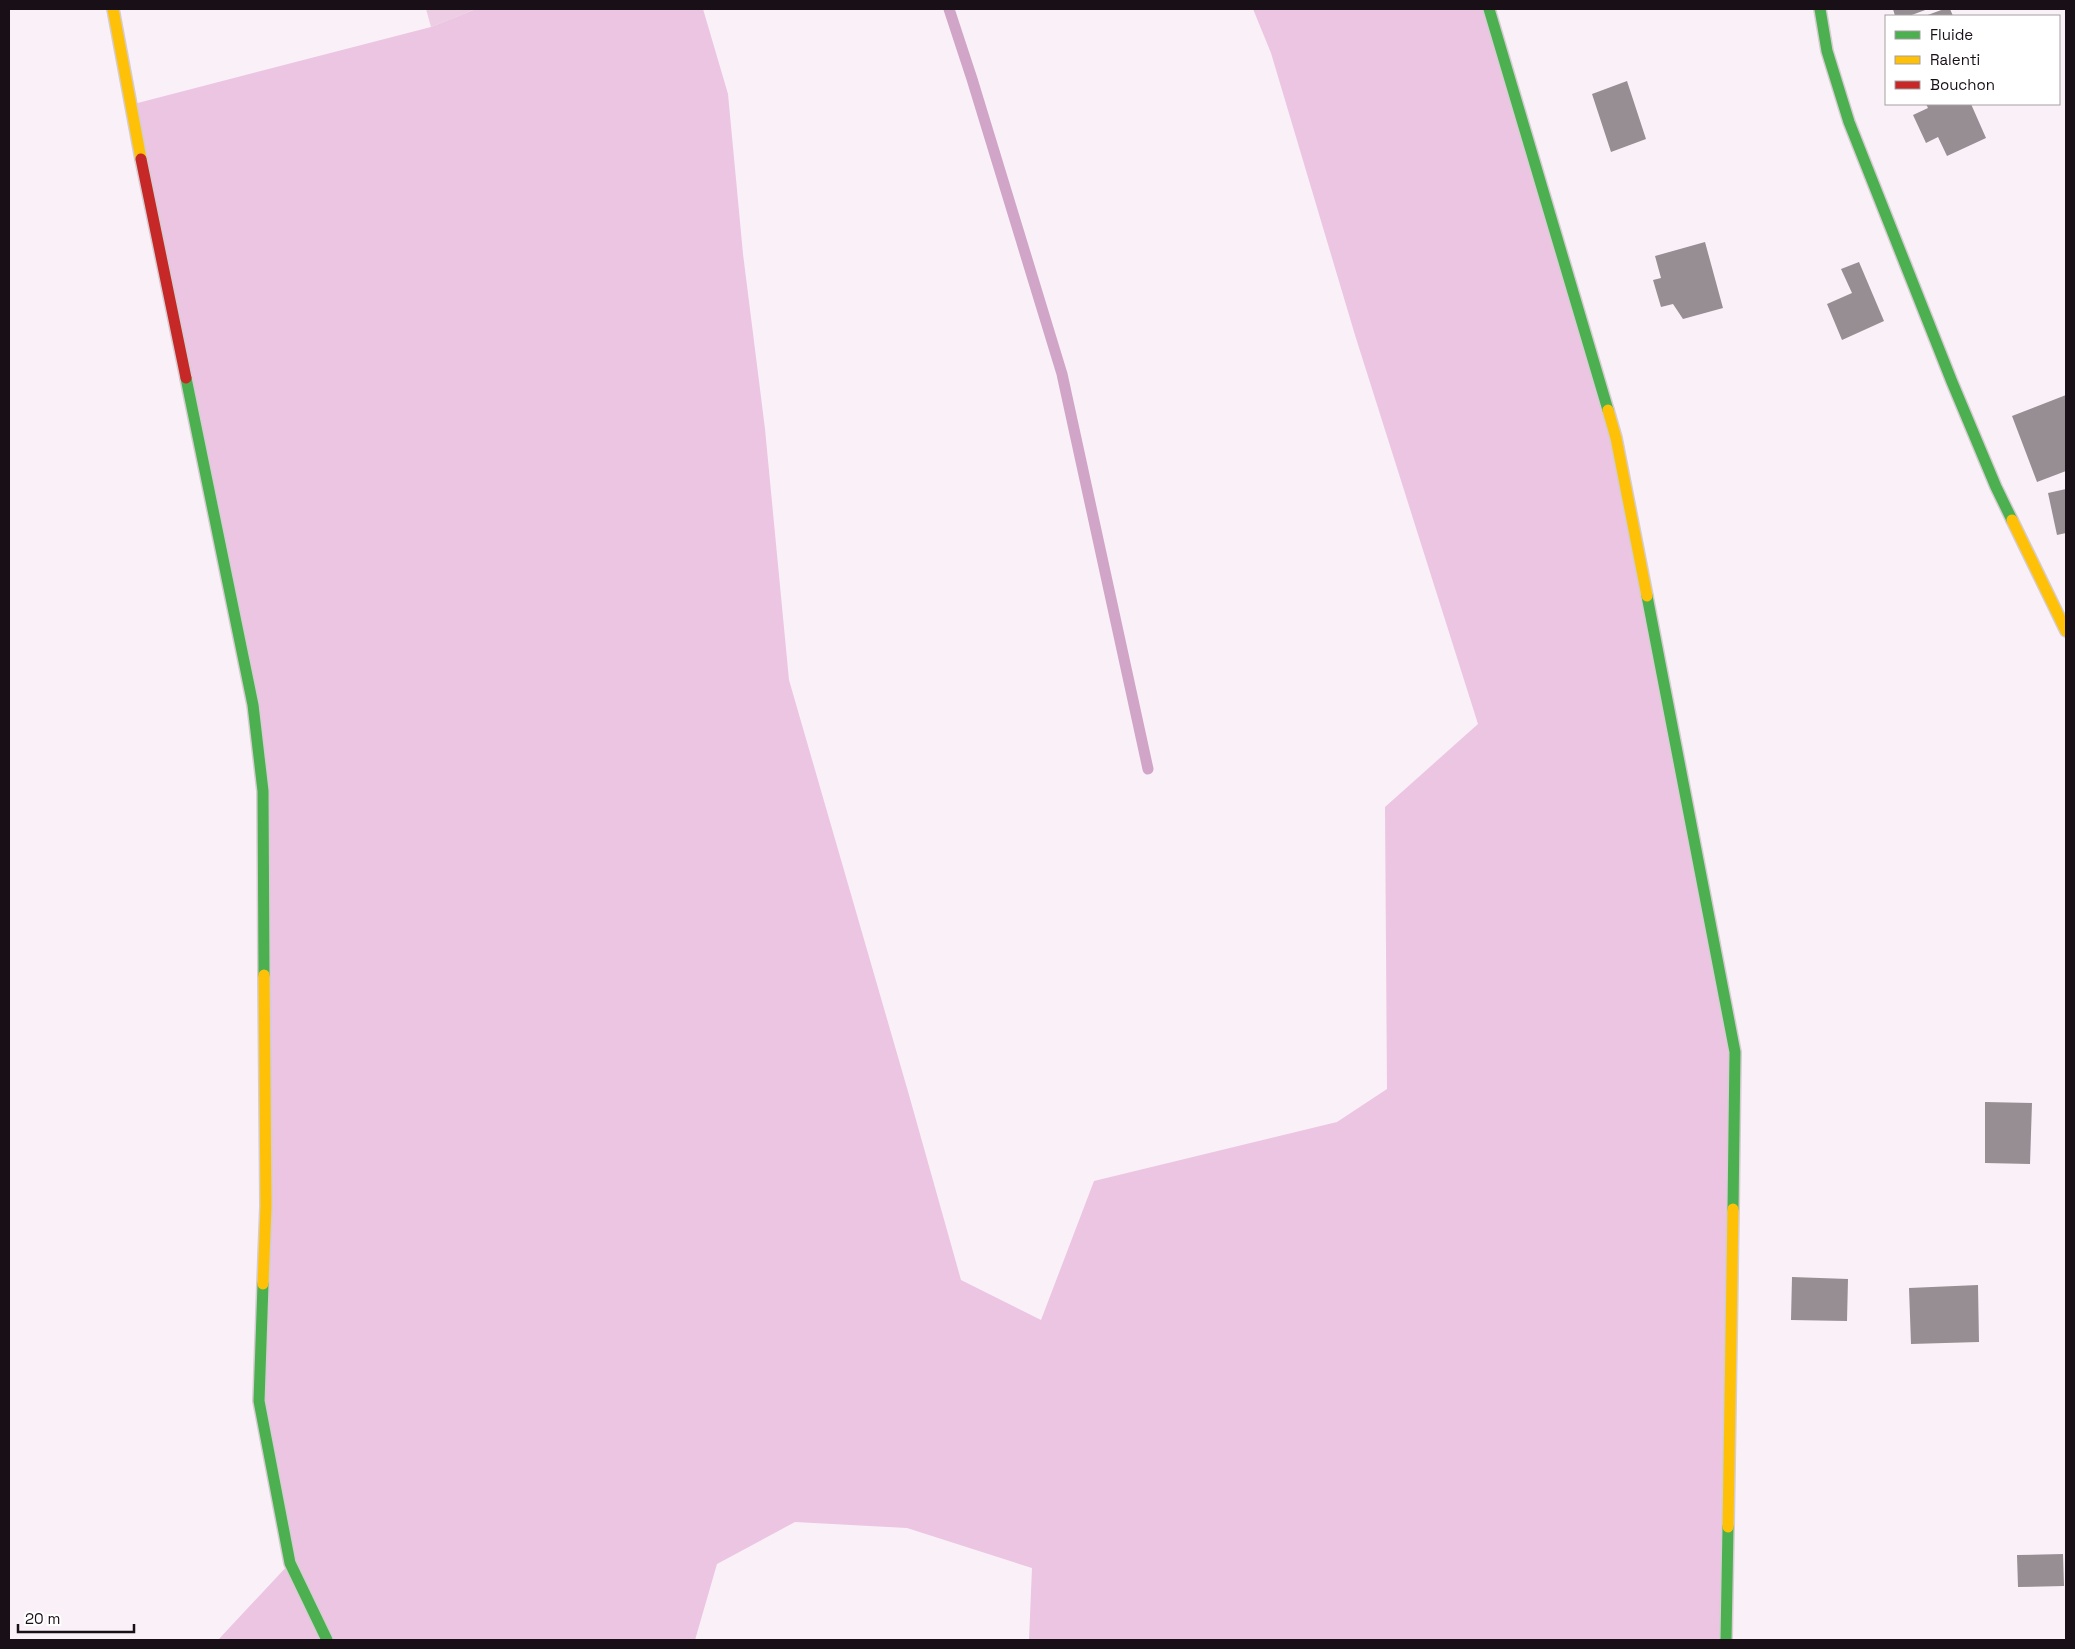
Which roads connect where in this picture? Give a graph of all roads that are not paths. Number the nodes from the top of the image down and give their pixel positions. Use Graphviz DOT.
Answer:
graph roads {
  1 [pos="112,9"];
  2 [pos="1488,9"];
  3 [pos="1820,9"];
  4 [pos="2066,631"];
  5 [pos="327,1640"];
  6 [pos="1726,1640"];
  1 -- 5 [label="street"];
  2 -- 6 [label="street"];
  3 -- 4 [label="street"];
}
